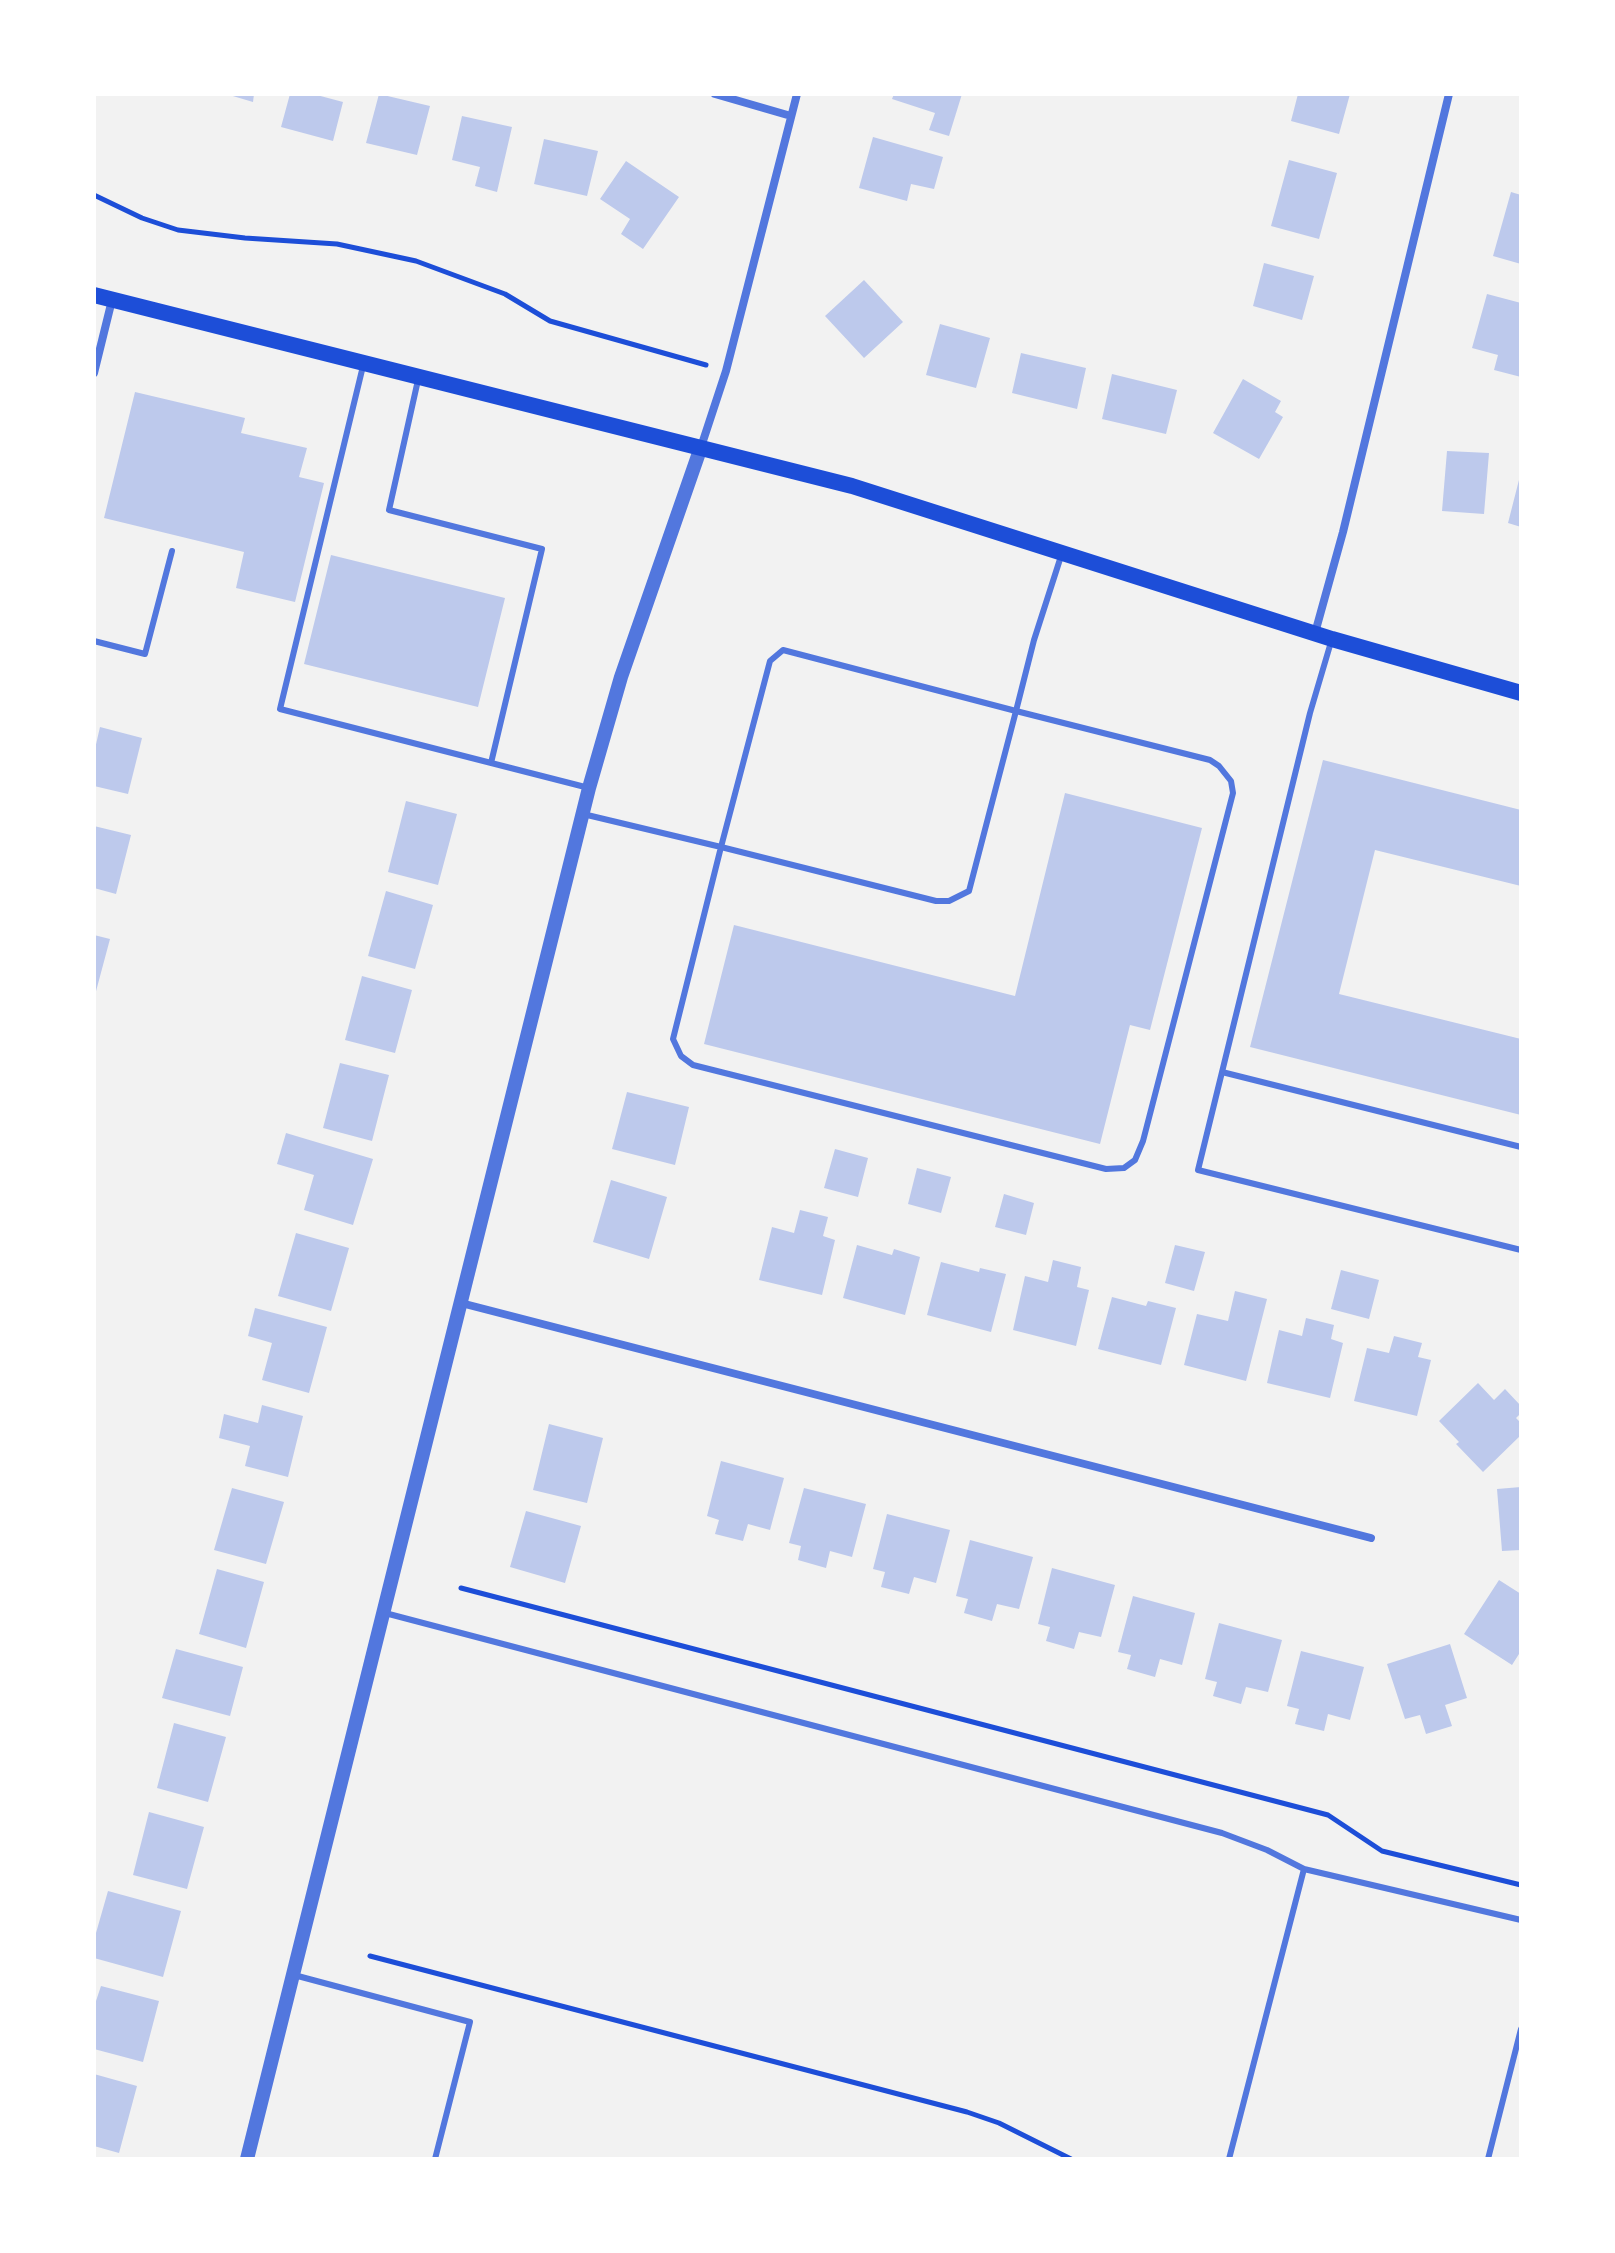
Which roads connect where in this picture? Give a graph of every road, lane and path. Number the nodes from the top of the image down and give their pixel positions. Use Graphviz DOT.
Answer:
graph roads {
  1 [pos="715,94"];
  2 [pos="797,94"];
  3 [pos="1449,94"];
  4 [pos="791,116"];
  5 [pos="94,195"];
  6 [pos="94,295"];
  7 [pos="112,299"];
  8 [pos="690,361"];
  9 [pos="364,362"];
  10 [pos="94,373"];
  11 [pos="419,376"];
  12 [pos="701,447"];
  13 [pos="172,551"];
  14 [pos="1062,553"];
  15 [pos="1315,633"];
  16 [pos="1332,639"];
  17 [pos="94,641"];
  18 [pos="1521,693"];
  19 [pos="1016,711"];
  20 [pos="491,763"];
  21 [pos="589,788"];
  22 [pos="583,814"];
  23 [pos="721,847"];
  24 [pos="1222,1072"];
  25 [pos="1521,1147"];
  26 [pos="1521,1250"];
  27 [pos="461,1303"];
  28 [pos="1371,1538"];
  29 [pos="461,1588"];
  30 [pos="385,1613"];
  31 [pos="1304,1869"];
  32 [pos="1521,1885"];
  33 [pos="1521,1920"];
  34 [pos="370,1956"];
  35 [pos="294,1975"];
  36 [pos="1521,2029"];
  37 [pos="247,2159"];
  38 [pos="435,2159"];
  39 [pos="1071,2159"];
  40 [pos="1229,2159"];
  41 [pos="1488,2159"];
  1 -- 4 [label="street"];
  2 -- 4 [label="street"];
  3 -- 15 [label="street"];
  4 -- 12 [label="street"];
  5 -- 8 [label="path"];
  6 -- 7 [label="main road"];
  7 -- 9 [label="main road"];
  7 -- 10 [label="street"];
  9 -- 11 [label="main road"];
  9 -- 20 [label="lane"];
  11 -- 12 [label="main road"];
  11 -- 20 [label="lane"];
  12 -- 14 [label="main road"];
  12 -- 21 [label="street"];
  13 -- 17 [label="lane"];
  14 -- 15 [label="main road"];
  14 -- 19 [label="lane"];
  15 -- 16 [label="main road"];
  16 -- 18 [label="main road"];
  16 -- 24 [label="lane"];
  19 -- 23 [label="lane"];
  19 -- 23 [label="lane"];
  19 -- 23 [label="lane"];
  20 -- 21 [label="lane"];
  21 -- 22 [label="street"];
  22 -- 23 [label="lane"];
  22 -- 27 [label="street"];
  24 -- 25 [label="lane"];
  24 -- 26 [label="lane"];
  27 -- 28 [label="street"];
  27 -- 30 [label="street"];
  29 -- 32 [label="path"];
  30 -- 31 [label="lane"];
  30 -- 35 [label="street"];
  31 -- 33 [label="lane"];
  31 -- 40 [label="lane"];
  34 -- 39 [label="path"];
  35 -- 37 [label="street"];
  35 -- 38 [label="lane"];
  36 -- 41 [label="lane"];
}
